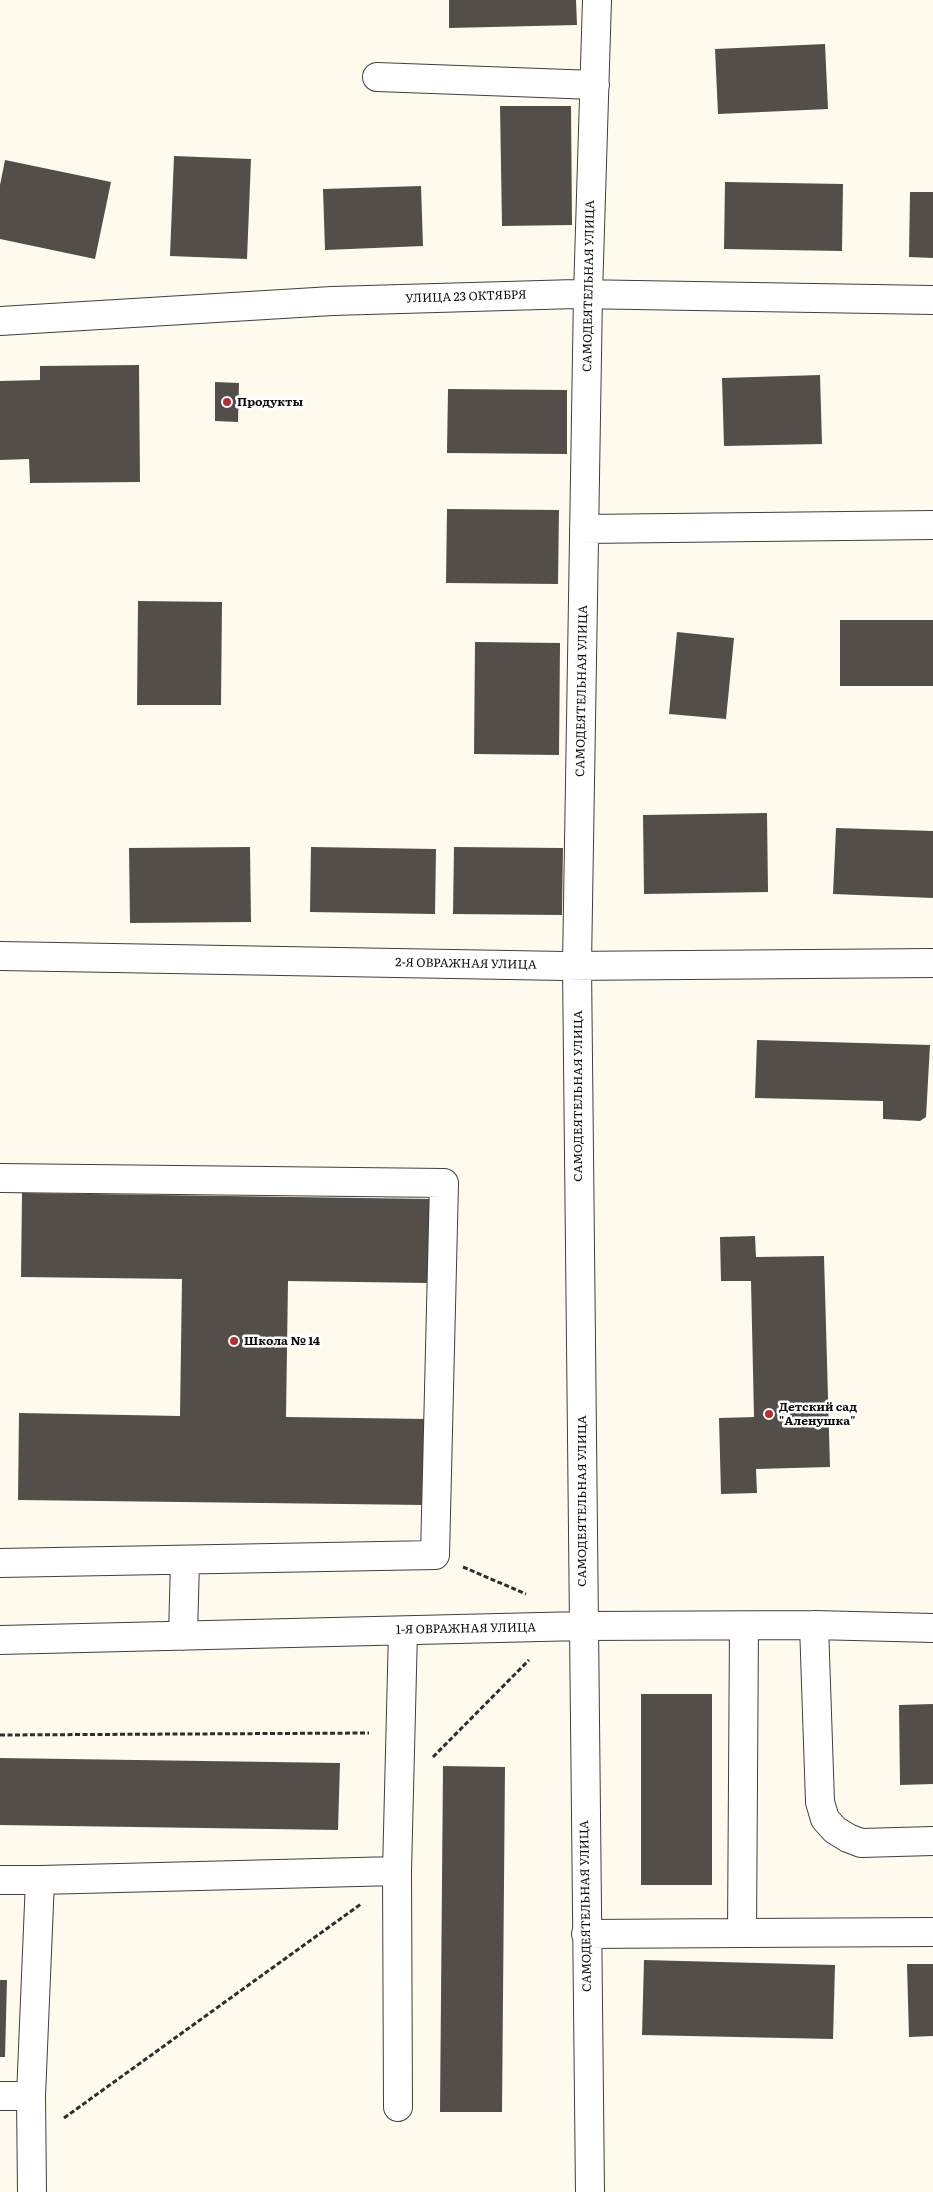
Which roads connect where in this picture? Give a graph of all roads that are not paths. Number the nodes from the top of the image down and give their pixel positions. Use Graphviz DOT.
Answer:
graph roads {
  1 [pos="597,0"];
  2 [pos="377,77"];
  3 [pos="595,85"];
  4 [pos="588,294"];
  5 [pos="933,300"];
  6 [pos="0,320"];
  7 [pos="933,525"];
  8 [pos="584,529"];
  9 [pos="0,956"];
  10 [pos="933,963"];
  11 [pos="578,965"];
  12 [pos="0,1178"];
  13 [pos="185,1560"];
  14 [pos="0,1563"];
  15 [pos="814,1625"];
  16 [pos="744,1626"];
  17 [pos="572,1627"];
  18 [pos="933,1628"];
  19 [pos="403,1631"];
  20 [pos="183,1636"];
  21 [pos="0,1640"];
  22 [pos="933,1841"];
  23 [pos="397,1871"];
  24 [pos="0,1880"];
  25 [pos="40,1880"];
  26 [pos="933,1932"];
  27 [pos="742,1933"];
  28 [pos="586,1934"];
  29 [pos="0,2096"];
  30 [pos="31,2096"];
  31 [pos="398,2107"];
  32 [pos="32,2192"];
  33 [pos="590,2192"];
  1 -- 3 [label="street, САМОДЕЯТЕЛЬНАЯ УЛИЦА"];
  2 -- 3 [label="street"];
  3 -- 4 [label="street, САМОДЕЯТЕЛЬНАЯ УЛИЦА"];
  4 -- 5 [label="street, УЛИЦА 23 ОКТЯБРЯ"];
  4 -- 6 [label="street, УЛИЦА 23 ОКТЯБРЯ"];
  4 -- 8 [label="street, САМОДЕЯТЕЛЬНАЯ УЛИЦА"];
  7 -- 8 [label="street"];
  8 -- 11 [label="street, САМОДЕЯТЕЛЬНАЯ УЛИЦА"];
  9 -- 11 [label="street, 2-Я ОВРАЖНАЯ УЛИЦА"];
  10 -- 11 [label="street, 2-Я ОВРАЖНАЯ УЛИЦА"];
  11 -- 17 [label="street, САМОДЕЯТЕЛЬНАЯ УЛИЦА"];
  12 -- 13 [label="street"];
  13 -- 14 [label="street"];
  13 -- 20 [label="street"];
  15 -- 16 [label="street, 1-Я ОВРАЖНАЯ УЛИЦА"];
  15 -- 18 [label="street, 1-Я ОВРАЖНАЯ УЛИЦА"];
  15 -- 22 [label="street"];
  16 -- 17 [label="street, 1-Я ОВРАЖНАЯ УЛИЦА"];
  16 -- 27 [label="street"];
  17 -- 19 [label="street, 1-Я ОВРАЖНАЯ УЛИЦА"];
  17 -- 28 [label="street, САМОДЕЯТЕЛЬНАЯ УЛИЦА"];
  19 -- 20 [label="street, 1-Я ОВРАЖНАЯ УЛИЦА"];
  19 -- 23 [label="street"];
  20 -- 21 [label="street, 1-Я ОВРАЖНАЯ УЛИЦА"];
  23 -- 25 [label="street"];
  23 -- 31 [label="street"];
  24 -- 25 [label="street"];
  25 -- 30 [label="street"];
  26 -- 27 [label="street"];
  27 -- 28 [label="street"];
  28 -- 33 [label="street, САМОДЕЯТЕЛЬНАЯ УЛИЦА"];
  29 -- 30 [label="street"];
  30 -- 32 [label="street"];
}
